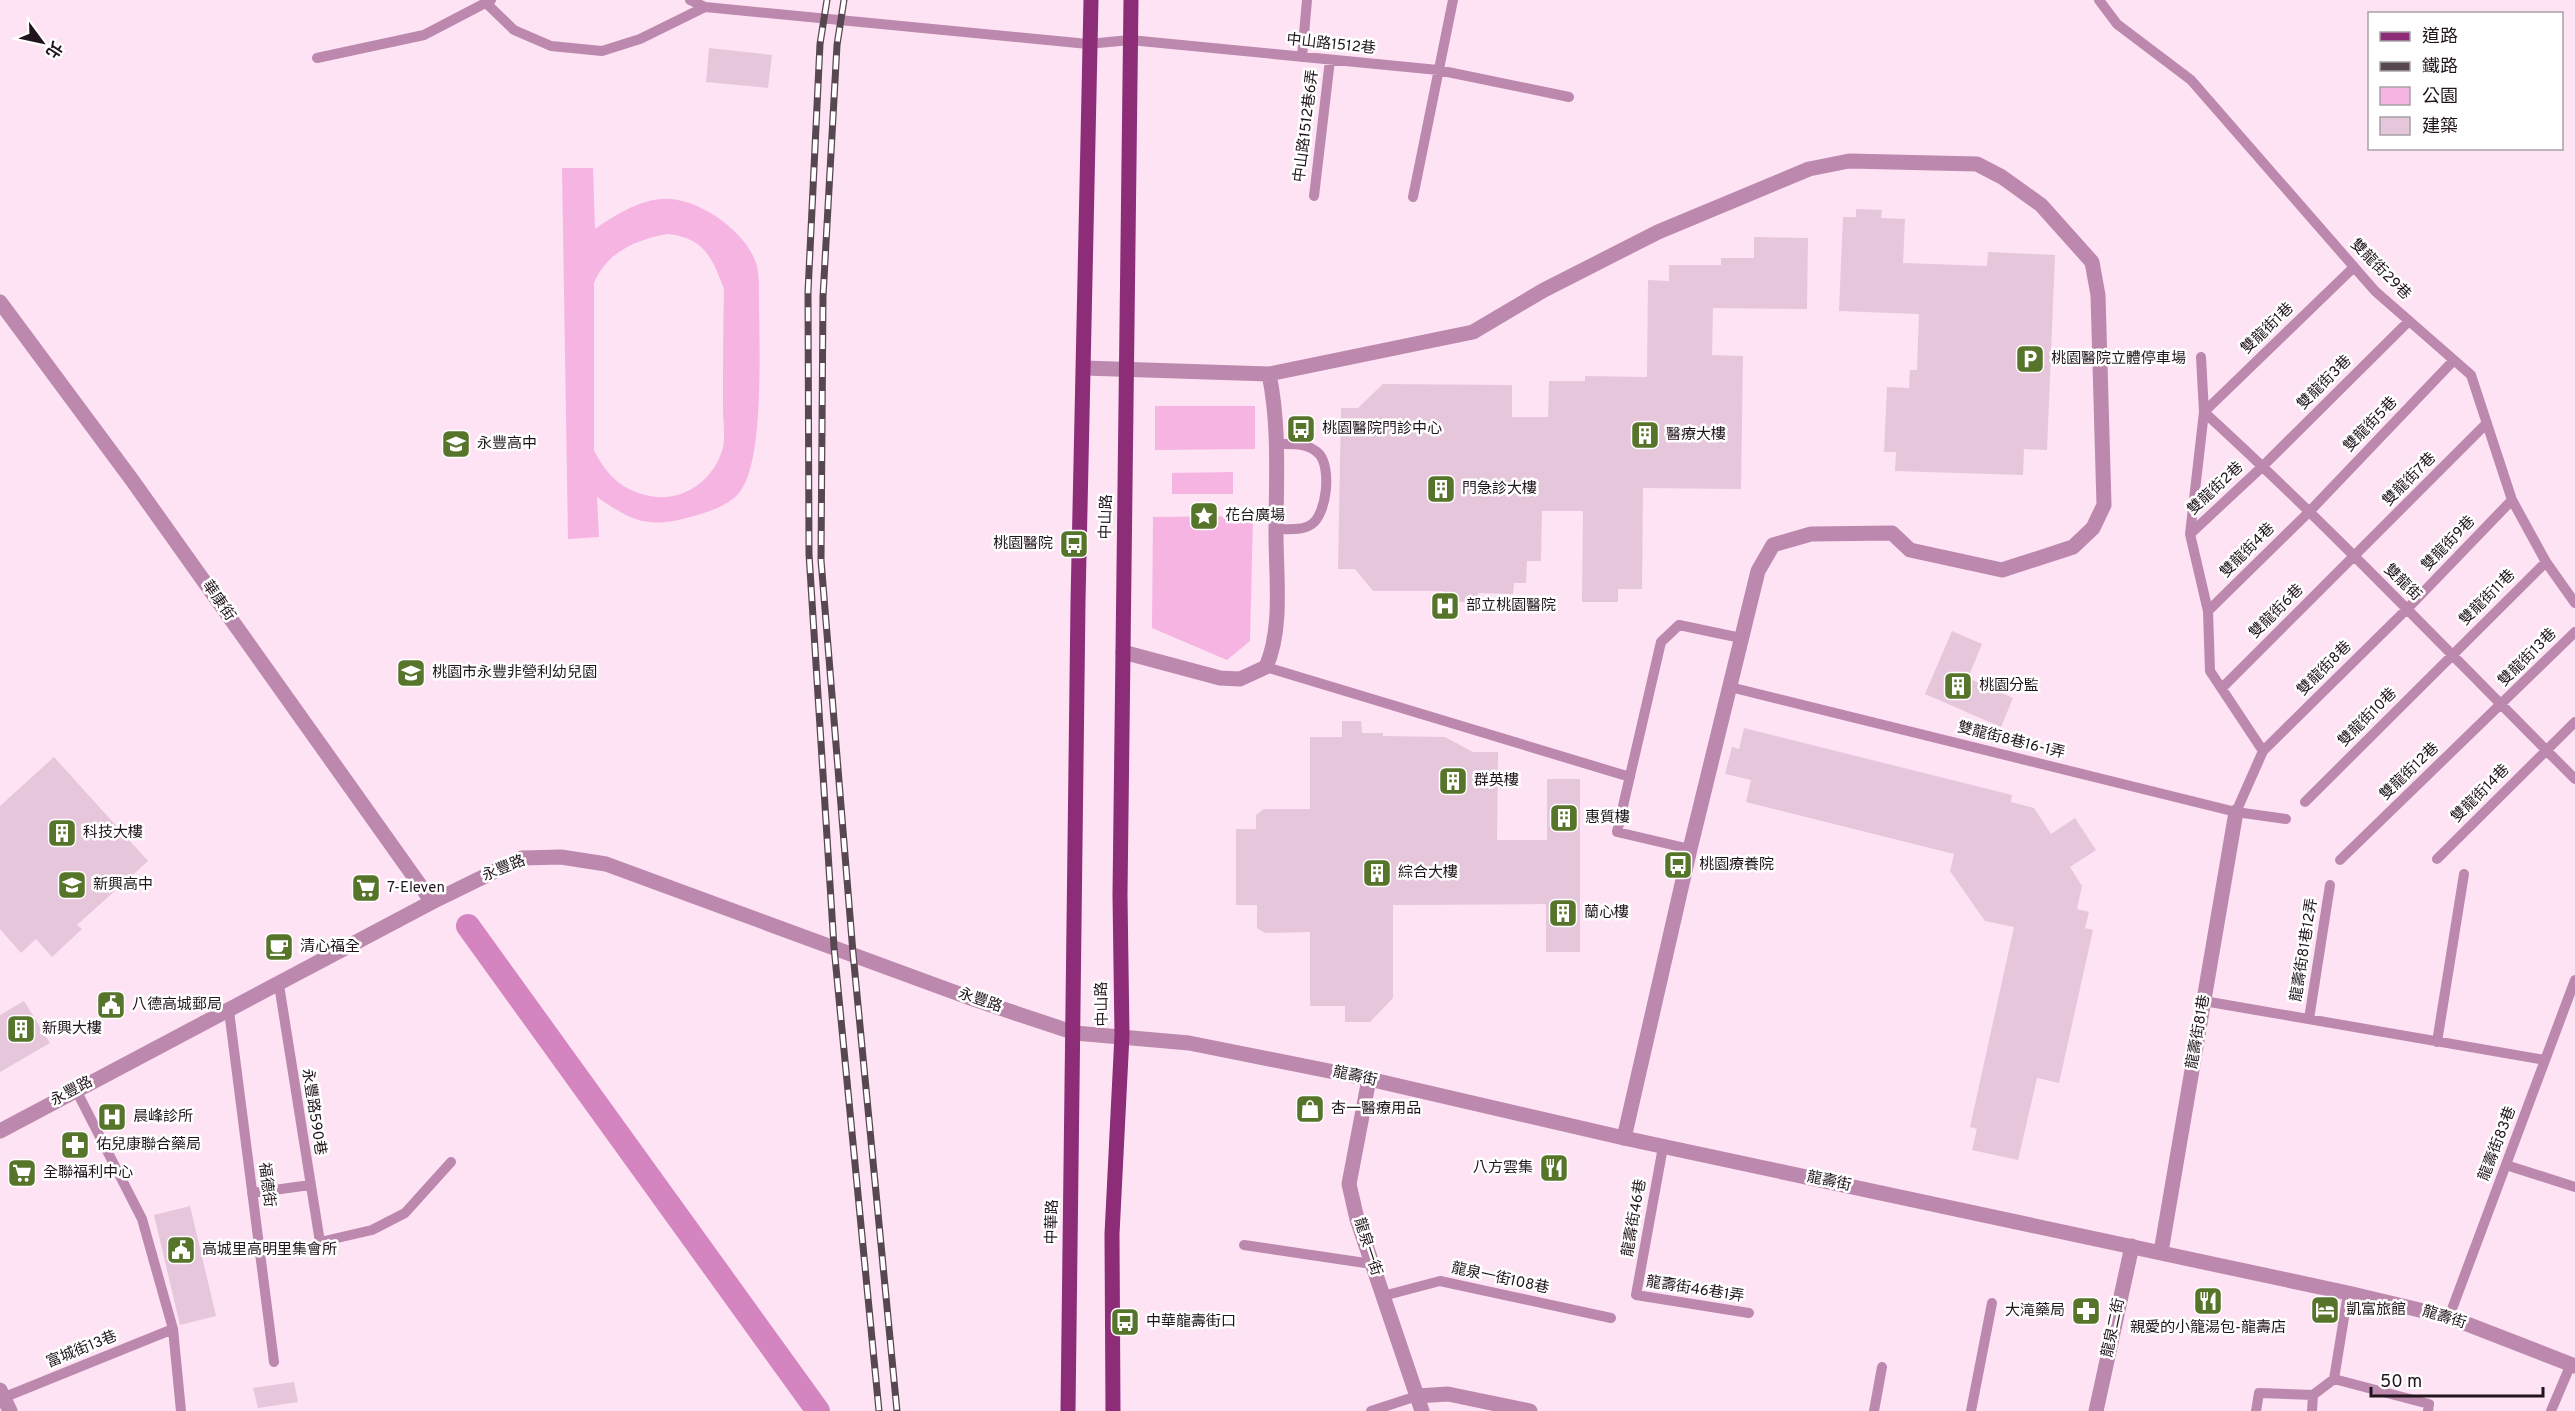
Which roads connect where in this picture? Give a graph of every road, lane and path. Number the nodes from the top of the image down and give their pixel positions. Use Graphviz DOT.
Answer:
graph roads {
  1 [pos="690,0"];
  2 [pos="1091,0"];
  3 [pos="1131,0"];
  4 [pos="1307,0"];
  5 [pos="1453,0"];
  6 [pos="2099,0"];
  7 [pos="489,2"];
  8 [pos="705,7"];
  9 [pos="1130,39"];
  10 [pos="1088,44"];
  11 [pos="317,57"];
  12 [pos="1302,57"];
  13 [pos="1330,60"];
  14 [pos="1438,70"];
  15 [pos="1569,97"];
  16 [pos="1314,196"];
  17 [pos="1413,197"];
  18 [pos="2353,268"];
  19 [pos="0,302"];
  20 [pos="2409,321"];
  21 [pos="2201,357"];
  22 [pos="2454,360"];
  23 [pos="1084,368"];
  24 [pos="1126,371"];
  25 [pos="1269,374"];
  26 [pos="2204,412"];
  27 [pos="2487,423"];
  28 [pos="1276,444"];
  29 [pos="2263,466"];
  30 [pos="2512,500"];
  31 [pos="2309,512"];
  32 [pos="1276,529"];
  33 [pos="2190,534"];
  34 [pos="2354,557"];
  35 [pos="2546,562"];
  36 [pos="2575,603"];
  37 [pos="2408,608"];
  38 [pos="2208,611"];
  39 [pos="2575,632"];
  40 [pos="1742,638"];
  41 [pos="1123,652"];
  42 [pos="2452,656"];
  43 [pos="1266,668"];
  44 [pos="1730,687"];
  45 [pos="2222,688"];
  46 [pos="2501,705"];
  47 [pos="2575,722"];
  48 [pos="2546,750"];
  49 [pos="2263,751"];
  50 [pos="1630,777"];
  51 [pos="2575,779"];
  52 [pos="2305,802"];
  53 [pos="2236,812"];
  54 [pos="2286,819"];
  55 [pos="1690,849"];
  56 [pos="2437,859"];
  57 [pos="2340,860"];
  58 [pos="2464,874"];
  59 [pos="2330,885"];
  60 [pos="432,902"];
  61 [pos="2575,980"];
  62 [pos="279,985"];
  63 [pos="2204,1001"];
  64 [pos="229,1011"];
  65 [pos="2309,1019"];
  66 [pos="1075,1033"];
  67 [pos="1122,1035"];
  68 [pos="2437,1042"];
  69 [pos="2545,1060"];
  70 [pos="1369,1079"];
  71 [pos="76,1089"];
  72 [pos="0,1131"];
  73 [pos="1624,1138"];
  74 [pos="1663,1147"];
  75 [pos="451,1162"];
  76 [pos="2506,1165"];
  77 [pos="310,1185"];
  78 [pos="2575,1187"];
  79 [pos="252,1193"];
  80 [pos="1244,1245"];
  81 [pos="2132,1246"];
  82 [pos="2161,1252"];
  83 [pos="1372,1264"];
  84 [pos="2348,1293"];
  85 [pos="1636,1295"];
  86 [pos="1383,1296"];
  87 [pos="1992,1302"];
  88 [pos="1749,1313"];
  89 [pos="2449,1317"];
  90 [pos="1611,1318"];
  91 [pos="173,1329"];
  92 [pos="274,1362"];
  93 [pos="2573,1365"];
  94 [pos="1882,1367"];
  95 [pos="2334,1379"];
  96 [pos="2313,1395"];
  97 [pos="1417,1396"];
  98 [pos="3,1400"];
  99 [pos="181,1411"];
  100 [pos="1068,1411"];
  101 [pos="1113,1411"];
  102 [pos="1371,1411"];
  103 [pos="1422,1411"];
  104 [pos="1530,1411"];
  105 [pos="1874,1411"];
  106 [pos="1971,1411"];
  107 [pos="2096,1411"];
  108 [pos="2256,1411"];
  109 [pos="2312,1411"];
  110 [pos="2428,1411"];
  111 [pos="2551,1411"];
  1 -- 8 [label="lane"];
  2 -- 10 [label="main road, 中山路"];
  3 -- 9 [label="main road, 中山路"];
  4 -- 12 [label="lane"];
  5 -- 14 [label="lane"];
  6 -- 18 [label="lane, 雙龍街29巷"];
  7 -- 8 [label="lane"];
  7 -- 11 [label="lane"];
  8 -- 10 [label="lane, 中山路1512巷"];
  9 -- 10 [label="lane, 中山路1512巷"];
  9 -- 12 [label="lane, 中山路1512巷"];
  9 -- 24 [label="main road, 中山路"];
  10 -- 23 [label="main road, 中山路"];
  12 -- 13 [label="lane, 中山路1512巷"];
  13 -- 14 [label="lane, 中山路1512巷"];
  13 -- 16 [label="lane, 中山路1512巷6弄"];
  14 -- 15 [label="lane, 中山路1512巷"];
  14 -- 17 [label="lane"];
  18 -- 20 [label="lane, 雙龍街29巷"];
  18 -- 26 [label="lane, 雙龍街1巷"];
  19 -- 60 [label="street, 華康街"];
  20 -- 22 [label="lane, 雙龍街29巷"];
  20 -- 29 [label="lane, 雙龍街3巷"];
  21 -- 26 [label="lane"];
  22 -- 27 [label="lane, 雙龍街29巷"];
  22 -- 31 [label="lane, 雙龍街5巷"];
  23 -- 24 [label="street"];
  23 -- 66 [label="main road, 中山路"];
  24 -- 25 [label="street"];
  24 -- 41 [label="main road, 中山路"];
  25 -- 28 [label="street"];
  25 -- 40 [label="street"];
  26 -- 29 [label="lane, 雙龍街"];
  26 -- 33 [label="lane"];
  27 -- 30 [label="lane, 雙龍街29巷"];
  27 -- 34 [label="lane, 雙龍街7巷"];
  28 -- 32 [label="street"];
  28 -- 32 [label="lane"];
  29 -- 31 [label="lane, 雙龍街"];
  29 -- 33 [label="lane, 雙龍街2巷"];
  30 -- 35 [label="lane, 雙龍街29巷"];
  30 -- 37 [label="lane, 雙龍街9巷"];
  31 -- 34 [label="lane, 雙龍街"];
  31 -- 38 [label="lane, 雙龍街4巷"];
  32 -- 43 [label="street"];
  33 -- 38 [label="lane"];
  34 -- 37 [label="lane, 雙龍街"];
  34 -- 45 [label="lane, 雙龍街6巷"];
  35 -- 36 [label="lane, 雙龍街29巷"];
  35 -- 42 [label="lane, 雙龍街11巷"];
  37 -- 42 [label="lane, 雙龍街"];
  37 -- 49 [label="lane, 雙龍街8巷"];
  38 -- 45 [label="lane"];
  39 -- 46 [label="lane, 雙龍街13巷"];
  40 -- 44 [label="street"];
  40 -- 50 [label="lane"];
  41 -- 43 [label="street"];
  41 -- 67 [label="main road, 中山路"];
  42 -- 46 [label="lane, 雙龍街"];
  42 -- 52 [label="lane, 雙龍街10巷"];
  43 -- 50 [label="lane"];
  44 -- 53 [label="lane, 雙龍街8巷16-1弄"];
  44 -- 55 [label="street"];
  45 -- 49 [label="lane"];
  46 -- 48 [label="lane, 雙龍街"];
  46 -- 57 [label="lane, 雙龍街12巷"];
  47 -- 48 [label="lane, 雙龍街14巷"];
  48 -- 51 [label="lane, 雙龍街"];
  48 -- 56 [label="lane, 雙龍街14巷"];
  49 -- 53 [label="lane"];
  50 -- 55 [label="lane"];
  53 -- 54 [label="lane, 雙龍街8巷16-1弄"];
  53 -- 63 [label="street, 龍壽街81巷"];
  55 -- 73 [label="street"];
  58 -- 68 [label="lane"];
  59 -- 65 [label="lane, 龍壽街81巷12弄"];
  60 -- 62 [label="street, 永豐路"];
  60 -- 66 [label="street, 永豐路"];
  61 -- 69 [label="lane, 龍壽街83巷"];
  62 -- 64 [label="street, 永豐路"];
  62 -- 77 [label="lane, 永豐路590巷"];
  63 -- 65 [label="lane"];
  63 -- 82 [label="street, 龍壽街81巷"];
  64 -- 71 [label="street, 永豐路"];
  64 -- 79 [label="lane, 福德街"];
  65 -- 68 [label="lane"];
  66 -- 67 [label="street, 龍壽街"];
  66 -- 100 [label="main road, 中華路"];
  67 -- 70 [label="street, 龍壽街"];
  67 -- 101 [label="main road"];
  68 -- 69 [label="lane"];
  69 -- 76 [label="lane, 龍壽街83巷"];
  70 -- 73 [label="street, 龍壽街"];
  70 -- 83 [label="street, 龍泉一街"];
  71 -- 72 [label="street, 永豐路"];
  71 -- 91 [label="lane"];
  73 -- 74 [label="street, 龍壽街"];
  74 -- 81 [label="street, 龍壽街"];
  74 -- 85 [label="lane, 龍壽街46巷"];
  75 -- 77 [label="lane, 永豐路590巷"];
  76 -- 78 [label="lane"];
  76 -- 89 [label="lane, 龍壽街83巷"];
  77 -- 79 [label="lane"];
  79 -- 92 [label="lane, 福德街"];
  80 -- 83 [label="lane"];
  81 -- 82 [label="street, 龍壽街"];
  81 -- 107 [label="street, 龍泉二街"];
  82 -- 84 [label="street, 龍壽街"];
  83 -- 86 [label="street, 龍泉一街"];
  84 -- 89 [label="street, 龍壽街"];
  84 -- 95 [label="lane"];
  85 -- 88 [label="lane, 龍壽街46巷1弄"];
  86 -- 90 [label="lane, 龍泉一街108巷"];
  86 -- 97 [label="street, 龍泉一街"];
  87 -- 106 [label="lane"];
  89 -- 93 [label="street, 龍壽街"];
  91 -- 98 [label="lane, 富城街13巷"];
  91 -- 99 [label="lane"];
  93 -- 111 [label="lane"];
  94 -- 105 [label="lane"];
  95 -- 96 [label="lane"];
  95 -- 110 [label="lane"];
  96 -- 108 [label="lane"];
  96 -- 109 [label="lane"];
  97 -- 102 [label="lane"];
  97 -- 103 [label="street, 龍泉一街"];
  97 -- 104 [label="street"];
}
